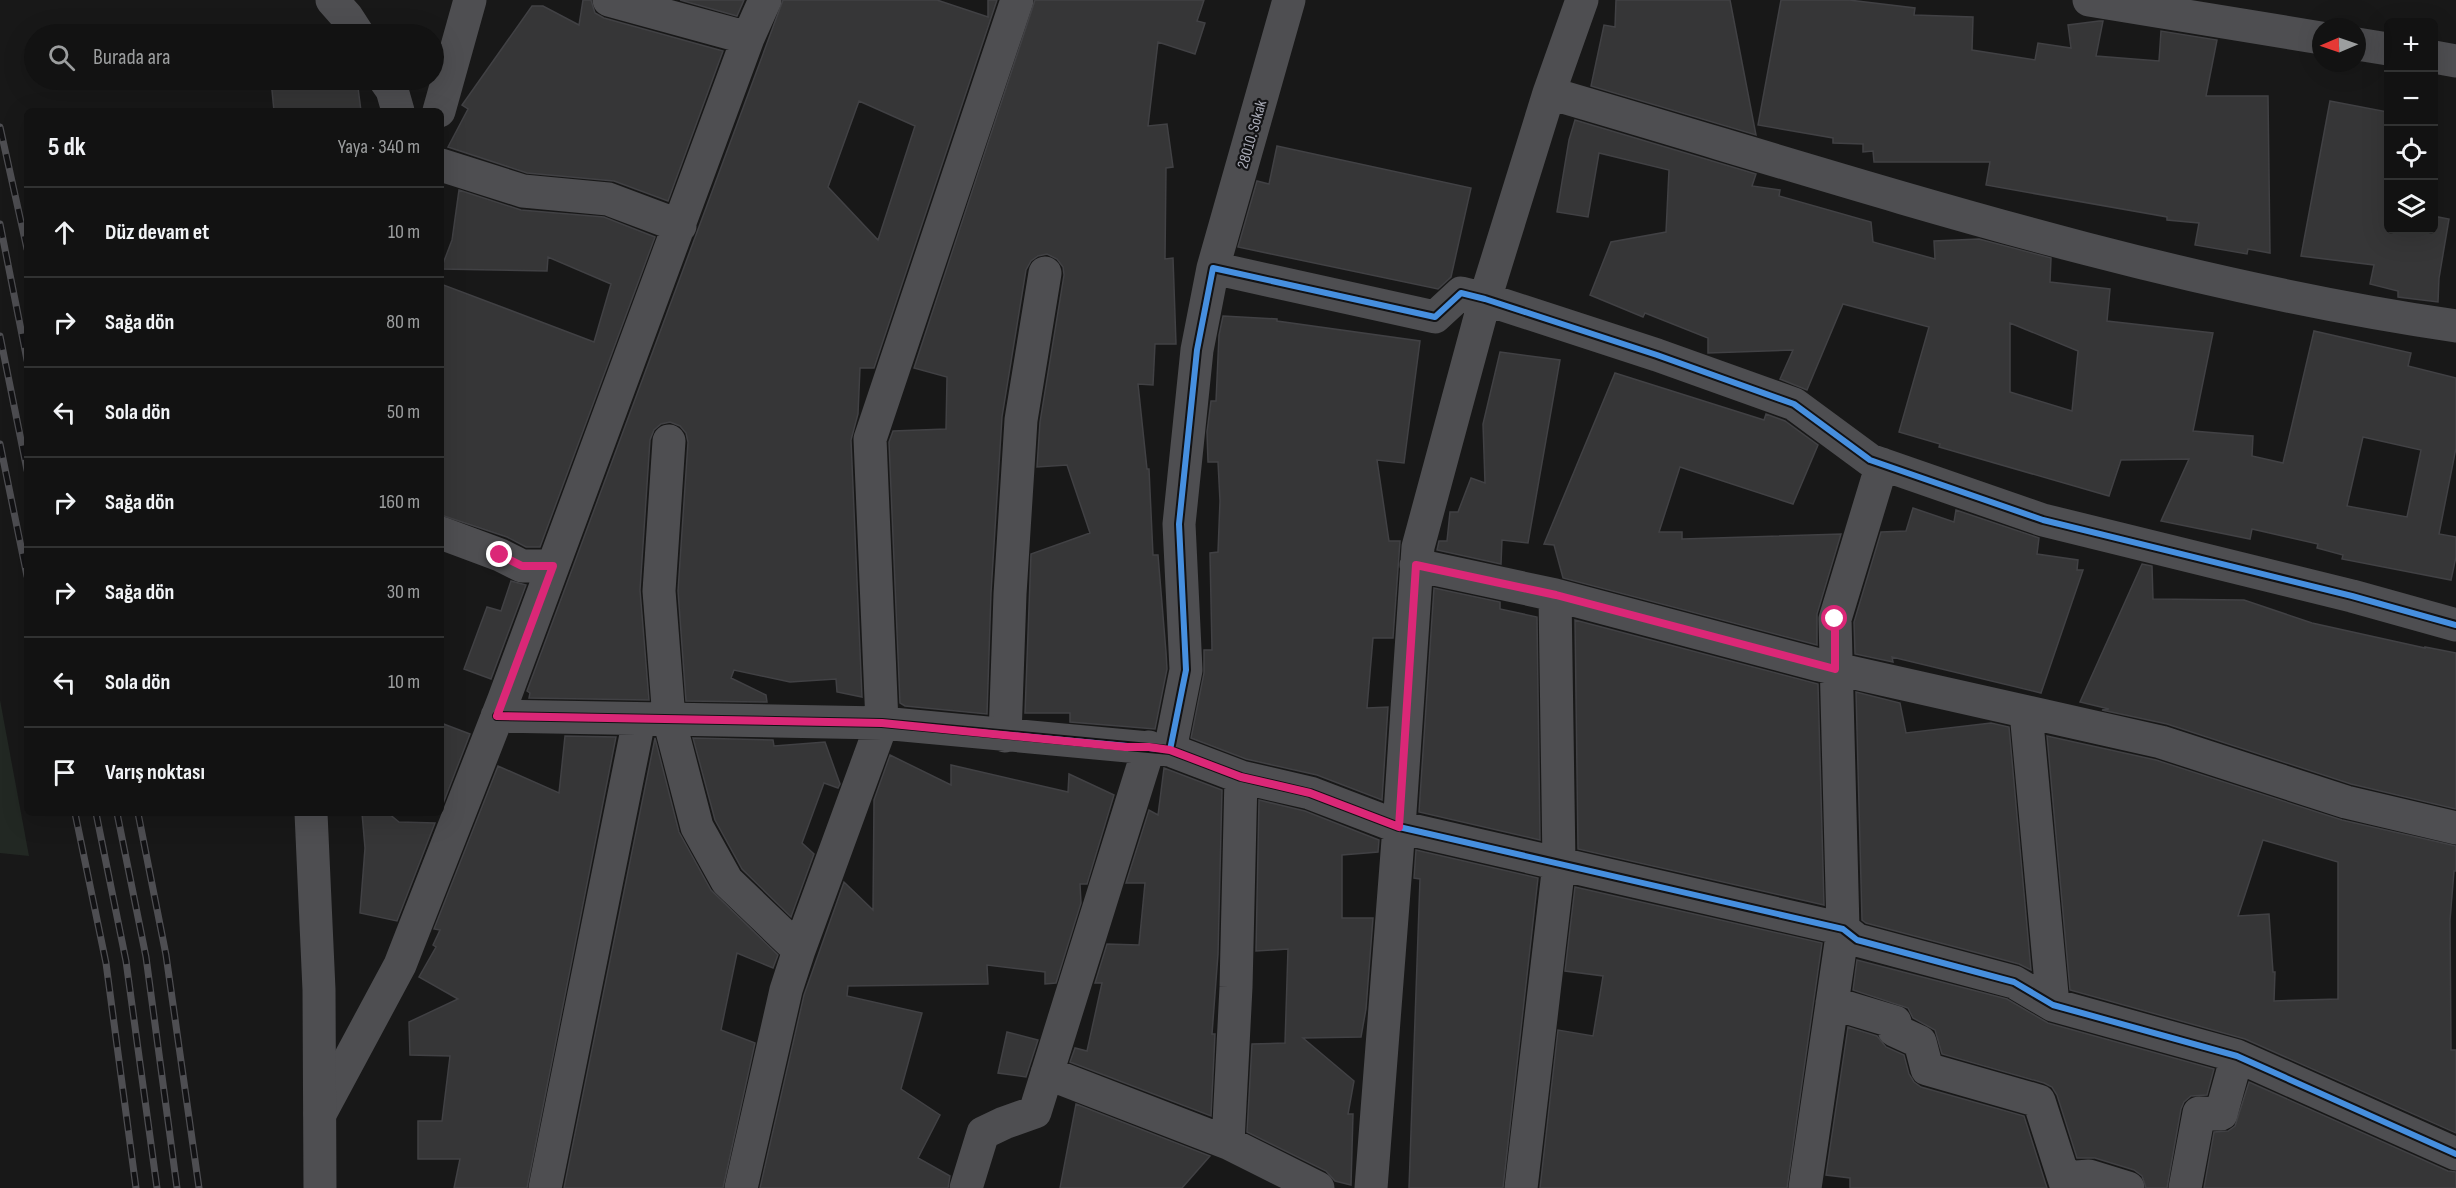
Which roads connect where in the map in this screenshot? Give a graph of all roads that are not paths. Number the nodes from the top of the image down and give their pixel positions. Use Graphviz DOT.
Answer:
graph roads {
  1 [pos="332,0"];
  2 [pos="470,0"];
  3 [pos="609,0"];
  4 [pos="765,0"];
  5 [pos="1017,0"];
  6 [pos="1289,0"];
  7 [pos="1582,0"];
  8 [pos="2089,0"];
  9 [pos="352,24"];
  10 [pos="2312,37"];
  11 [pos="748,38"];
  12 [pos="2366,46"];
  13 [pos="2384,49"];
  14 [pos="2438,58"];
  15 [pos="2456,61"];
  16 [pos="392,90"];
  17 [pos="1549,93"];
  18 [pos="397,108"];
  19 [pos="440,108"];
  20 [pos="444,166"];
  21 [pos="680,226"];
  22 [pos="1213,268"];
  23 [pos="1045,273"];
  24 [pos="1485,299"];
  25 [pos="2456,326"];
  26 [pos="669,441"];
  27 [pos="1882,464"];
  28 [pos="444,534"];
  29 [pos="1416,565"];
  30 [pos="553,566"];
  31 [pos="1556,595"];
  32 [pos="2456,625"];
  33 [pos="1835,669"];
  34 [pos="2026,712"];
  35 [pos="497,716"];
  36 [pos="654,719"];
  37 [pos="882,723"];
  38 [pos="1005,736"];
  39 [pos="1159,748"];
  40 [pos="1241,777"];
  41 [pos="311,816"];
  42 [pos="1399,827"];
  43 [pos="2456,828"];
  44 [pos="1559,864"];
  45 [pos="1843,929"];
  46 [pos="799,950"];
  47 [pos="1832,1002"];
  48 [pos="2053,1005"];
  49 [pos="2238,1056"];
  50 [pos="1047,1073"];
  51 [pos="320,1114"];
  52 [pos="1228,1143"];
  53 [pos="2456,1154"];
  54 [pos="2066,1183"];
  55 [pos="320,1188"];
  56 [pos="545,1188"];
  57 [pos="741,1188"];
  58 [pos="966,1188"];
  59 [pos="1318,1188"];
  60 [pos="1371,1188"];
  61 [pos="1521,1188"];
  62 [pos="1804,1188"];
  63 [pos="2128,1188"];
  64 [pos="2185,1188"];
  1 -- 9 [label="street"];
  2 -- 19 [label="street"];
  3 -- 11 [label="street"];
  4 -- 11 [label="street"];
  5 -- 37 [label="street"];
  6 -- 22 [label="street, 28010. Sokak"];
  7 -- 17 [label="street"];
  8 -- 10 [label="street"];
  11 -- 21 [label="street"];
  12 -- 13 [label="street"];
  14 -- 15 [label="street"];
  16 -- 18 [label="street"];
  17 -- 24 [label="street"];
  17 -- 25 [label="street"];
  20 -- 21 [label="street"];
  21 -- 30 [label="street"];
  22 -- 24 [label="street"];
  22 -- 39 [label="street, 28010. Sokak"];
  23 -- 38 [label="street"];
  24 -- 27 [label="street"];
  24 -- 29 [label="street"];
  26 -- 36 [label="street"];
  27 -- 32 [label="street"];
  27 -- 33 [label="street"];
  28 -- 30 [label="street"];
  29 -- 31 [label="street"];
  29 -- 42 [label="street"];
  30 -- 35 [label="street"];
  31 -- 33 [label="street"];
  31 -- 44 [label="street"];
  33 -- 34 [label="street"];
  33 -- 45 [label="street"];
  34 -- 43 [label="street"];
  34 -- 48 [label="street"];
  35 -- 36 [label="street"];
  35 -- 51 [label="street"];
  36 -- 37 [label="street"];
  36 -- 46 [label="street"];
  36 -- 56 [label="street"];
  37 -- 38 [label="street"];
  37 -- 46 [label="street"];
  38 -- 39 [label="street"];
  39 -- 40 [label="street"];
  39 -- 50 [label="street, 28010. Sokak"];
  40 -- 42 [label="street"];
  40 -- 52 [label="street"];
  41 -- 51 [label="street"];
  42 -- 44 [label="street"];
  42 -- 60 [label="street"];
  44 -- 45 [label="street"];
  44 -- 61 [label="street"];
  45 -- 47 [label="street"];
  45 -- 48 [label="street"];
  46 -- 57 [label="street"];
  47 -- 54 [label="street"];
  47 -- 62 [label="street"];
  48 -- 49 [label="street"];
  49 -- 53 [label="street"];
  49 -- 64 [label="street"];
  50 -- 52 [label="street"];
  50 -- 58 [label="street, 28010. Sokak"];
  51 -- 55 [label="street"];
  52 -- 59 [label="street"];
  54 -- 63 [label="street"];
}
